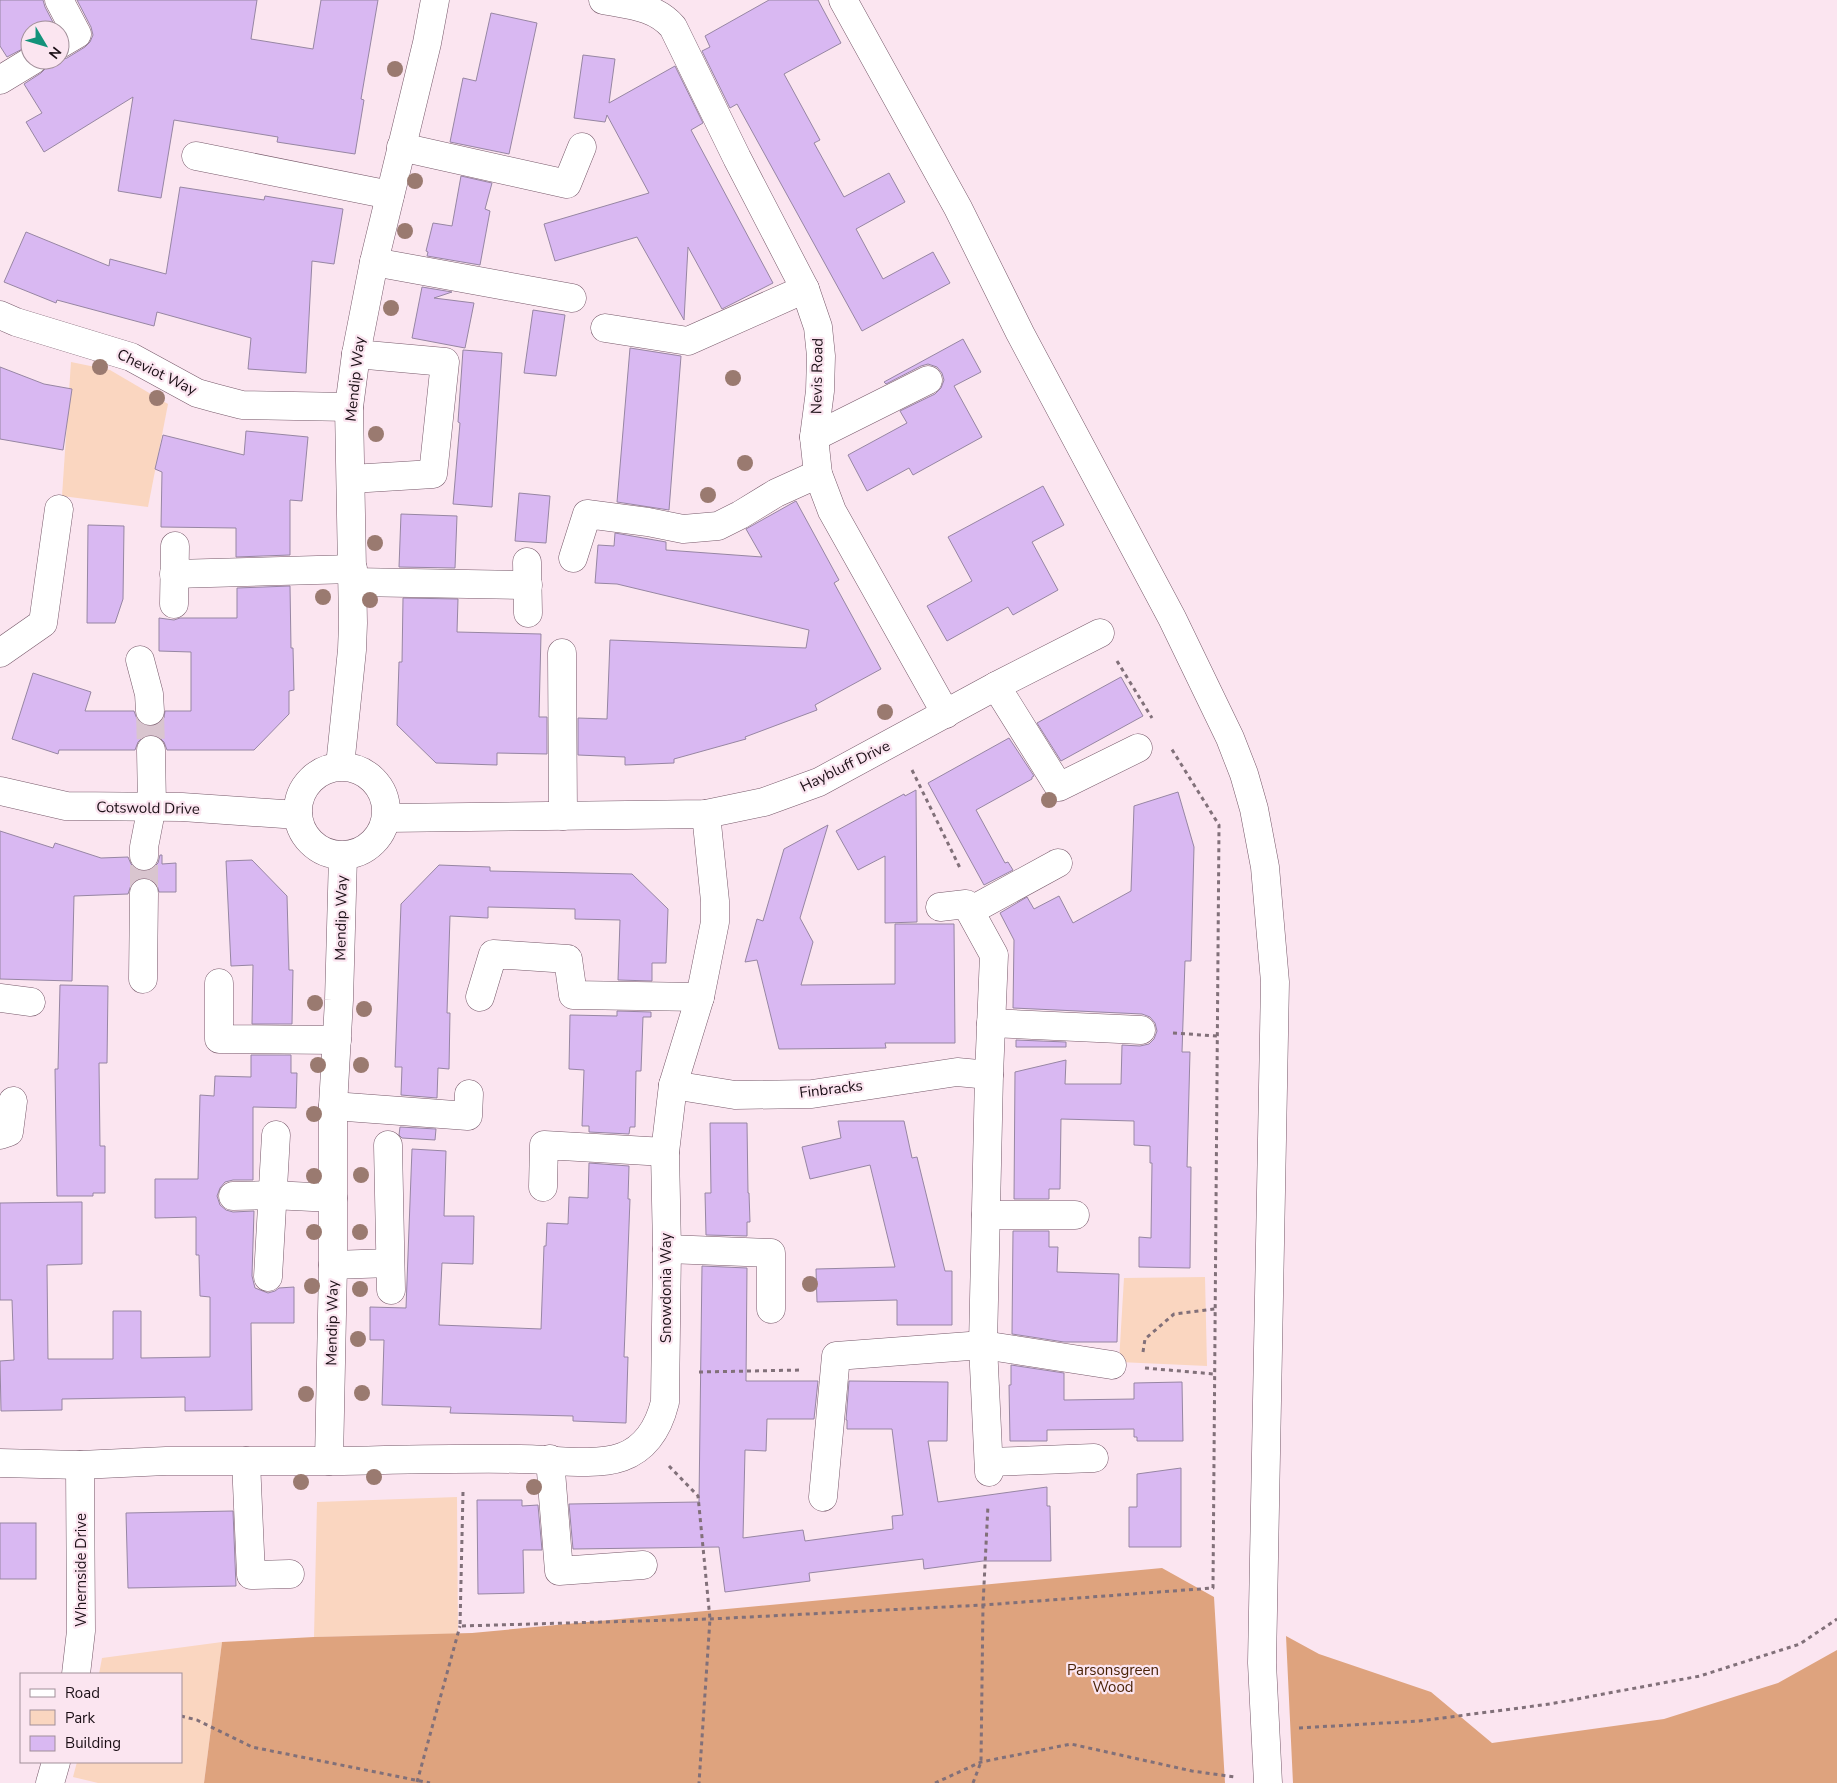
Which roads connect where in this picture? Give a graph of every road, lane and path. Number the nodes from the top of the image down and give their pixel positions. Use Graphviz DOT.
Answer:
graph roads {
  1 [pos="59,0"];
  2 [pos="435,0"];
  3 [pos="603,0"];
  4 [pos="843,0"];
  5 [pos="64,20"];
  6 [pos="20,68"];
  7 [pos="0,80"];
  8 [pos="401,147"];
  9 [pos="582,147"];
  10 [pos="196,156"];
  11 [pos="390,195"];
  12 [pos="374,262"];
  13 [pos="805,289"];
  14 [pos="572,298"];
  15 [pos="0,315"];
  16 [pos="605,328"];
  17 [pos="356,354"];
  18 [pos="928,380"];
  19 [pos="349,407"];
  20 [pos="814,437"];
  21 [pos="818,474"];
  22 [pos="351,479"];
  23 [pos="59,510"];
  24 [pos="175,546"];
  25 [pos="572,558"];
  26 [pos="174,574"];
  27 [pos="353,576"];
  28 [pos="174,604"];
  29 [pos="528,613"];
  30 [pos="1100,633"];
  31 [pos="0,653"];
  32 [pos="562,653"];
  33 [pos="140,660"];
  34 [pos="996,686"];
  35 [pos="150,711"];
  36 [pos="946,714"];
  37 [pos="898,741"];
  38 [pos="1138,748"];
  39 [pos="151,750"];
  40 [pos="340,766"];
  41 [pos="0,791"];
  42 [pos="152,806"];
  43 [pos="706,814"];
  44 [pos="298,815"];
  45 [pos="563,816"];
  46 [pos="387,818"];
  47 [pos="144,856"];
  48 [pos="343,856"];
  49 [pos="1058,863"];
  50 [pos="144,893"];
  51 [pos="940,907"];
  52 [pos="968,907"];
  53 [pos="143,979"];
  54 [pos="219,983"];
  55 [pos="480,997"];
  56 [pos="700,997"];
  57 [pos="0,998"];
  58 [pos="31,1002"];
  59 [pos="991,1023"];
  60 [pos="1141,1030"];
  61 [pos="1217,1036"];
  62 [pos="337,1040"];
  63 [pos="989,1075"];
  64 [pos="673,1085"];
  65 [pos="469,1094"];
  66 [pos="13,1101"];
  67 [pos="333,1106"];
  68 [pos="0,1135"];
  69 [pos="276,1136"];
  70 [pos="388,1145"];
  71 [pos="665,1152"];
  72 [pos="543,1187"];
  73 [pos="272,1195"];
  74 [pos="233,1196"];
  75 [pos="333,1198"];
  76 [pos="986,1215"];
  77 [pos="1075,1215"];
  78 [pos="667,1248"];
  79 [pos="390,1264"];
  80 [pos="333,1265"];
  81 [pos="268,1277"];
  82 [pos="391,1290"];
  83 [pos="772,1309"];
  84 [pos="1215,1310"];
  85 [pos="983,1345"];
  86 [pos="836,1356"];
  87 [pos="1112,1365"];
  88 [pos="1140,1368"];
  89 [pos="666,1373"];
  90 [pos="1214,1374"];
  91 [pos="646,1443"];
  92 [pos="1094,1458"];
  93 [pos="550,1459"];
  94 [pos="246,1461"];
  95 [pos="329,1462"];
  96 [pos="0,1463"];
  97 [pos="80,1465"];
  98 [pos="989,1467"];
  99 [pos="823,1497"];
  100 [pos="643,1566"];
  101 [pos="290,1574"];
  102 [pos="1837,1619"];
  103 [pos="460,1626"];
  104 [pos="76,1673"];
  105 [pos="182,1716"];
  106 [pos="1266,1730"];
  107 [pos="981,1762"];
  108 [pos="56,1763"];
  109 [pos="417,1782"];
  110 [pos="1268,1782"];
  111 [pos="50,1783"];
  112 [pos="430,1783"];
  113 [pos="699,1783"];
  114 [pos="935,1783"];
  115 [pos="974,1783"];
  1 -- 5 [label="street"];
  2 -- 8 [label="street, Mendip Way"];
  3 -- 13 [label="street, Nevis Road"];
  4 -- 106 [label="street"];
  6 -- 7 [label="street"];
  8 -- 9 [label="street"];
  8 -- 11 [label="street, Mendip Way"];
  10 -- 11 [label="street"];
  11 -- 12 [label="street, Mendip Way"];
  12 -- 14 [label="street"];
  12 -- 17 [label="street, Mendip Way"];
  13 -- 16 [label="street"];
  13 -- 20 [label="street, Nevis Road"];
  15 -- 19 [label="street, Cheviot Way"];
  17 -- 19 [label="street, Mendip Way"];
  17 -- 22 [label="street"];
  18 -- 20 [label="street"];
  19 -- 22 [label="street, Mendip Way"];
  20 -- 21 [label="street, Nevis Road"];
  21 -- 25 [label="street"];
  21 -- 36 [label="street, Nevis Road"];
  22 -- 27 [label="street, Mendip Way"];
  23 -- 31 [label="street"];
  24 -- 26 [label="street"];
  26 -- 27 [label="street"];
  26 -- 28 [label="street"];
  27 -- 29 [label="street"];
  27 -- 40 [label="street, Mendip Way"];
  30 -- 34 [label="street, Haybluff Drive"];
  32 -- 45 [label="street"];
  33 -- 35 [label="street"];
  34 -- 36 [label="street, Haybluff Drive"];
  34 -- 38 [label="street"];
  36 -- 37 [label="street, Haybluff Drive"];
  37 -- 43 [label="street, Haybluff Drive"];
  37 -- 52 [label="path"];
  39 -- 42 [label="street"];
  40 -- 44 [label="street"];
  40 -- 46 [label="street"];
  41 -- 42 [label="street, Cotswold Drive"];
  42 -- 44 [label="street, Cotswold Drive"];
  42 -- 47 [label="street"];
  43 -- 45 [label="street, Haybluff Drive"];
  43 -- 56 [label="street, Snowdonia Way"];
  44 -- 48 [label="street"];
  45 -- 46 [label="street, Haybluff Drive"];
  46 -- 48 [label="street"];
  48 -- 62 [label="street, Mendip Way"];
  49 -- 52 [label="street"];
  50 -- 53 [label="street"];
  51 -- 52 [label="street"];
  52 -- 59 [label="street"];
  54 -- 62 [label="street"];
  55 -- 56 [label="street"];
  56 -- 64 [label="street, Snowdonia Way"];
  57 -- 58 [label="street"];
  59 -- 60 [label="street"];
  59 -- 63 [label="street"];
  60 -- 61 [label="path"];
  62 -- 67 [label="street, Mendip Way"];
  63 -- 64 [label="street, Finbracks"];
  63 -- 76 [label="street"];
  64 -- 71 [label="street, Snowdonia Way"];
  65 -- 67 [label="street"];
  66 -- 68 [label="street"];
  67 -- 75 [label="street, Mendip Way"];
  69 -- 73 [label="street"];
  70 -- 79 [label="street"];
  71 -- 72 [label="street"];
  71 -- 78 [label="street, Snowdonia Way"];
  73 -- 74 [label="street"];
  73 -- 75 [label="street"];
  73 -- 81 [label="street"];
  75 -- 80 [label="street, Mendip Way"];
  76 -- 77 [label="street"];
  76 -- 85 [label="street"];
  78 -- 83 [label="street"];
  78 -- 89 [label="street, Snowdonia Way"];
  79 -- 80 [label="street"];
  79 -- 82 [label="street"];
  80 -- 95 [label="street, Mendip Way"];
  84 -- 88 [label="path"];
  85 -- 86 [label="street"];
  85 -- 87 [label="street"];
  85 -- 98 [label="street"];
  86 -- 89 [label="path"];
  86 -- 99 [label="street"];
  87 -- 88 [label="path"];
  88 -- 90 [label="path"];
  89 -- 91 [label="street, Snowdonia Way"];
  91 -- 93 [label="street, Snowdonia Way"];
  91 -- 113 [label="path"];
  92 -- 98 [label="street"];
  93 -- 95 [label="street, Snowdonia Way"];
  93 -- 100 [label="street"];
  94 -- 95 [label="street"];
  94 -- 97 [label="street"];
  94 -- 101 [label="street"];
  96 -- 97 [label="street"];
  97 -- 104 [label="street, Whernside Drive"];
  98 -- 107 [label="path"];
  102 -- 106 [label="path"];
  103 -- 109 [label="path"];
  105 -- 109 [label="path"];
  106 -- 110 [label="street"];
  107 -- 110 [label="path"];
  107 -- 114 [label="path"];
  107 -- 115 [label="path"];
  108 -- 111 [label="street"];
  109 -- 112 [label="path"];
}
